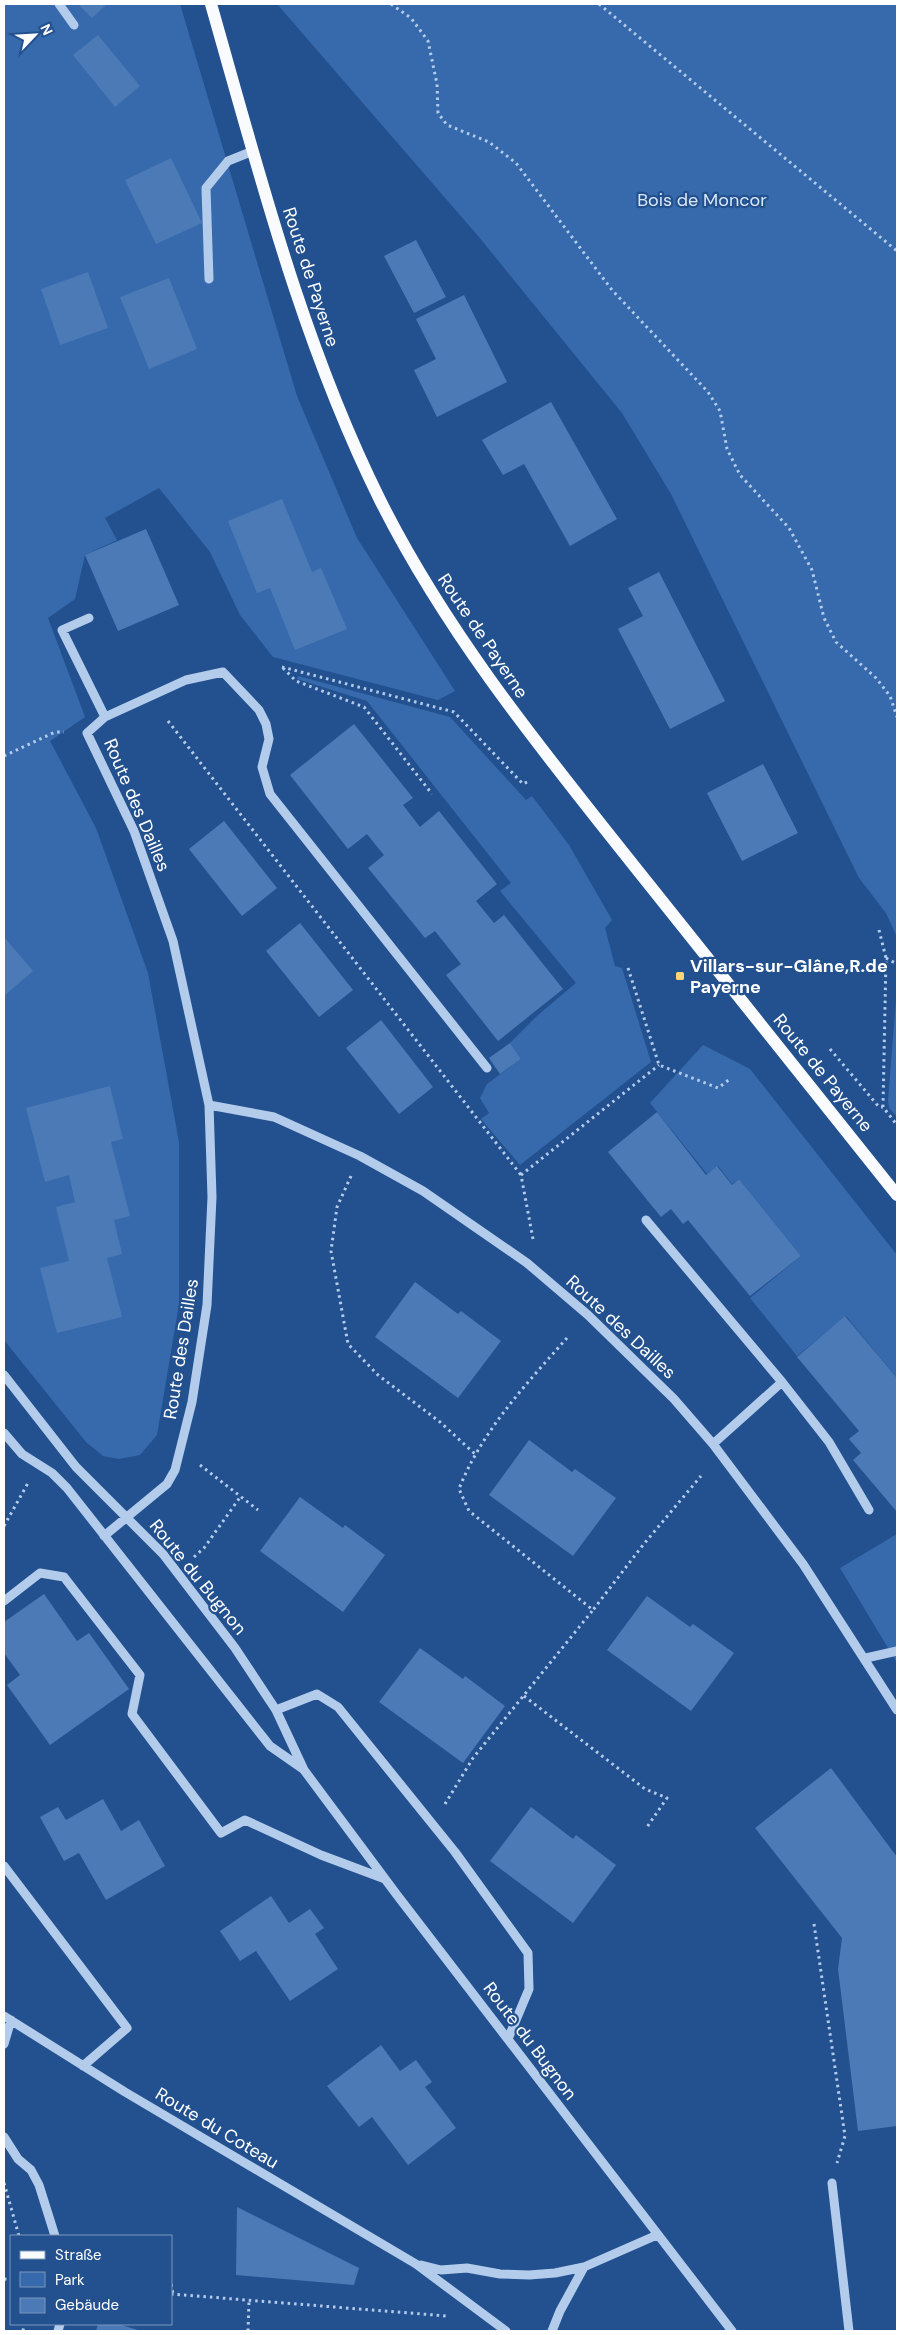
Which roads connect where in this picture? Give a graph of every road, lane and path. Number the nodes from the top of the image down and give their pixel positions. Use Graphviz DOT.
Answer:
graph roads {
  1 [pos="59,4"];
  2 [pos="211,4"];
  3 [pos="391,4"];
  4 [pos="600,4"];
  5 [pos="74,24"];
  6 [pos="253,151"];
  7 [pos="897,251"];
  8 [pos="208,279"];
  9 [pos="89,618"];
  10 [pos="105,717"];
  11 [pos="897,717"];
  12 [pos="168,721"];
  13 [pos="88,733"];
  14 [pos="4,756"];
  15 [pos="529,781"];
  16 [pos="432,794"];
  17 [pos="879,930"];
  18 [pos="886,958"];
  19 [pos="897,964"];
  20 [pos="628,968"];
  21 [pos="830,1049"];
  22 [pos="659,1065"];
  23 [pos="487,1068"];
  24 [pos="730,1079"];
  25 [pos="210,1105"];
  26 [pos="883,1107"];
  27 [pos="897,1125"];
  28 [pos="353,1173"];
  29 [pos="521,1175"];
  30 [pos="897,1194"];
  31 [pos="646,1220"];
  32 [pos="534,1244"];
  33 [pos="567,1338"];
  34 [pos="4,1375"];
  35 [pos="782,1382"];
  36 [pos="4,1433"];
  37 [pos="713,1444"];
  38 [pos="475,1454"];
  39 [pos="198,1464"];
  40 [pos="701,1476"];
  41 [pos="30,1480"];
  42 [pos="241,1496"];
  43 [pos="258,1510"];
  44 [pos="869,1510"];
  45 [pos="127,1518"];
  46 [pos="4,1526"];
  47 [pos="104,1536"];
  48 [pos="190,1561"];
  49 [pos="4,1600"];
  50 [pos="593,1610"];
  51 [pos="897,1651"];
  52 [pos="866,1658"];
  53 [pos="524,1696"];
  54 [pos="276,1710"];
  55 [pos="897,1710"];
  56 [pos="304,1770"];
  57 [pos="433,1824"];
  58 [pos="647,1827"];
  59 [pos="4,1866"];
  60 [pos="385,1879"];
  61 [pos="814,1924"];
  62 [pos="7,2018"];
  63 [pos="508,2039"];
  64 [pos="4,2044"];
  65 [pos="83,2066"];
  66 [pos="4,2137"];
  67 [pos="4,2183"];
  68 [pos="832,2183"];
  69 [pos="19,2235"];
  70 [pos="55,2235"];
  71 [pos="657,2235"];
  72 [pos="416,2264"];
  73 [pos="584,2267"];
  74 [pos="172,2294"];
  75 [pos="249,2301"];
  76 [pos="479,2311"];
  77 [pos="248,2331"];
  78 [pos="506,2331"];
  79 [pos="552,2331"];
  80 [pos="732,2331"];
  81 [pos="849,2331"];
  1 -- 5 [label="street"];
  2 -- 6 [label="main road, Route de Payerne"];
  3 -- 11 [label="path"];
  4 -- 7 [label="path"];
  6 -- 8 [label="street"];
  6 -- 30 [label="main road, Route de Payerne"];
  9 -- 10 [label="street"];
  10 -- 13 [label="street, Route des Dailles"];
  10 -- 23 [label="street, Route des Dailles"];
  12 -- 29 [label="path"];
  13 -- 14 [label="path"];
  13 -- 25 [label="street, Route des Dailles"];
  15 -- 16 [label="path"];
  17 -- 18 [label="path"];
  18 -- 19 [label="path"];
  18 -- 26 [label="path"];
  20 -- 22 [label="path"];
  21 -- 26 [label="path"];
  22 -- 24 [label="path"];
  22 -- 29 [label="path"];
  25 -- 37 [label="street, Route des Dailles"];
  25 -- 45 [label="street, Route des Dailles"];
  26 -- 27 [label="path"];
  28 -- 38 [label="path"];
  29 -- 32 [label="path"];
  31 -- 35 [label="street"];
  33 -- 38 [label="path"];
  34 -- 45 [label="street, Route du Bugnon"];
  35 -- 37 [label="street"];
  35 -- 44 [label="street"];
  36 -- 47 [label="street, Route du Bugnon"];
  37 -- 52 [label="street, Route des Dailles"];
  38 -- 50 [label="path"];
  39 -- 42 [label="path"];
  40 -- 50 [label="path"];
  41 -- 46 [label="path"];
  42 -- 43 [label="path"];
  42 -- 48 [label="path"];
  45 -- 47 [label="street, Route des Dailles"];
  45 -- 54 [label="street, Route du Bugnon"];
  47 -- 56 [label="street, Route du Bugnon"];
  49 -- 60 [label="street"];
  50 -- 53 [label="path"];
  51 -- 52 [label="street"];
  52 -- 55 [label="street, Route des Dailles"];
  53 -- 57 [label="path"];
  53 -- 58 [label="path"];
  54 -- 56 [label="street, Route du Bugnon"];
  54 -- 57 [label="street"];
  56 -- 60 [label="street, Route du Bugnon"];
  57 -- 63 [label="street"];
  59 -- 65 [label="street"];
  60 -- 63 [label="street, Route du Bugnon"];
  61 -- 68 [label="path"];
  62 -- 64 [label="street"];
  62 -- 65 [label="street, Route du Coteau"];
  63 -- 71 [label="street, Route du Bugnon"];
  65 -- 72 [label="street, Route du Coteau"];
  66 -- 70 [label="street"];
  67 -- 69 [label="path"];
  68 -- 81 [label="street"];
  71 -- 73 [label="street, Route du Coteau"];
  71 -- 80 [label="street, Route du Bugnon"];
  72 -- 73 [label="street, Route du Coteau"];
  72 -- 76 [label="street, Route du Coteau"];
  73 -- 79 [label="street"];
  74 -- 75 [label="path"];
  75 -- 76 [label="path"];
  75 -- 77 [label="path"];
  76 -- 78 [label="street, Route du Coteau"];
}
